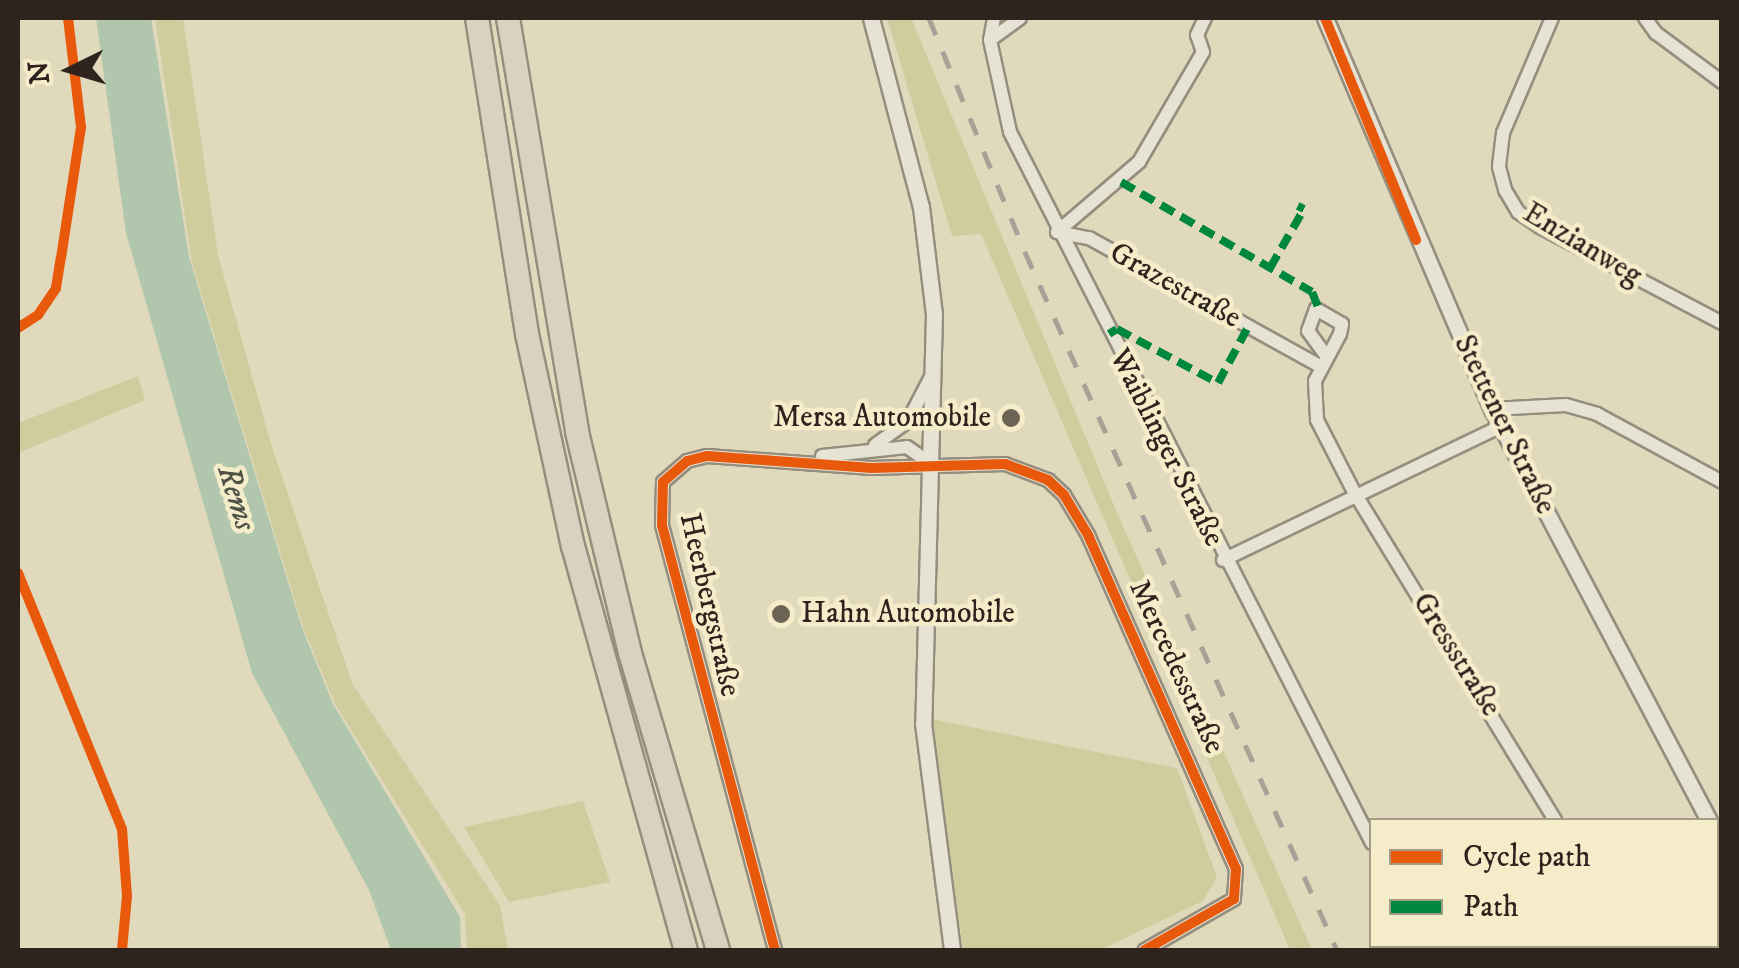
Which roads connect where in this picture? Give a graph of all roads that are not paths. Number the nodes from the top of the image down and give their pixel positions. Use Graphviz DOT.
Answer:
graph roads {
  1 [pos="478,18"];
  2 [pos="508,18"];
  3 [pos="871,18"];
  4 [pos="994,18"];
  5 [pos="1020,18"];
  6 [pos="1205,18"];
  7 [pos="1325,18"];
  8 [pos="1552,18"];
  9 [pos="1645,18"];
  10 [pos="990,40"];
  11 [pos="1722,82"];
  12 [pos="1057,232"];
  13 [pos="1306,323"];
  14 [pos="1722,323"];
  15 [pos="1290,350"];
  16 [pos="1324,362"];
  17 [pos="934,370"];
  18 [pos="1492,410"];
  19 [pos="1501,426"];
  20 [pos="874,446"];
  21 [pos="810,458"];
  22 [pos="933,465"];
  23 [pos="1722,482"];
  24 [pos="1354,492"];
  25 [pos="1224,560"];
  26 [pos="1554,818"];
  27 [pos="1708,818"];
  28 [pos="1369,837"];
  29 [pos="686,950"];
  30 [pos="718,950"];
  31 [pos="776,950"];
  32 [pos="952,950"];
  33 [pos="1144,950"];
  1 -- 29 [label="highway"];
  2 -- 30 [label="highway"];
  3 -- 17 [label="street"];
  4 -- 10 [label="street, Waiblinger Straße"];
  5 -- 10 [label="street"];
  6 -- 12 [label="street"];
  7 -- 18 [label="street, Stettener Straße"];
  8 -- 14 [label="street, Enzianweg"];
  9 -- 11 [label="street"];
  10 -- 12 [label="street, Waiblinger Straße"];
  12 -- 15 [label="street, Grazestraße"];
  12 -- 25 [label="street, Waiblinger Straße"];
  13 -- 15 [label="street"];
  13 -- 16 [label="street"];
  13 -- 16 [label="street"];
  15 -- 16 [label="street, Grazestraße"];
  16 -- 24 [label="street"];
  17 -- 20 [label="street"];
  17 -- 22 [label="street"];
  18 -- 19 [label="street, Stettener Straße"];
  18 -- 23 [label="street"];
  19 -- 24 [label="street"];
  19 -- 27 [label="street, Stettener Straße"];
  20 -- 21 [label="street, Heerbergstraße"];
  20 -- 22 [label="street, Heerbergstraße"];
  21 -- 22 [label="street, Heerbergstraße"];
  21 -- 31 [label="street, Heerbergstraße"];
  22 -- 32 [label="street"];
  22 -- 33 [label="street, Mercedesstraße"];
  24 -- 25 [label="street"];
  24 -- 26 [label="street, Gressstraße"];
  25 -- 28 [label="street, Waiblinger Straße"];
}
